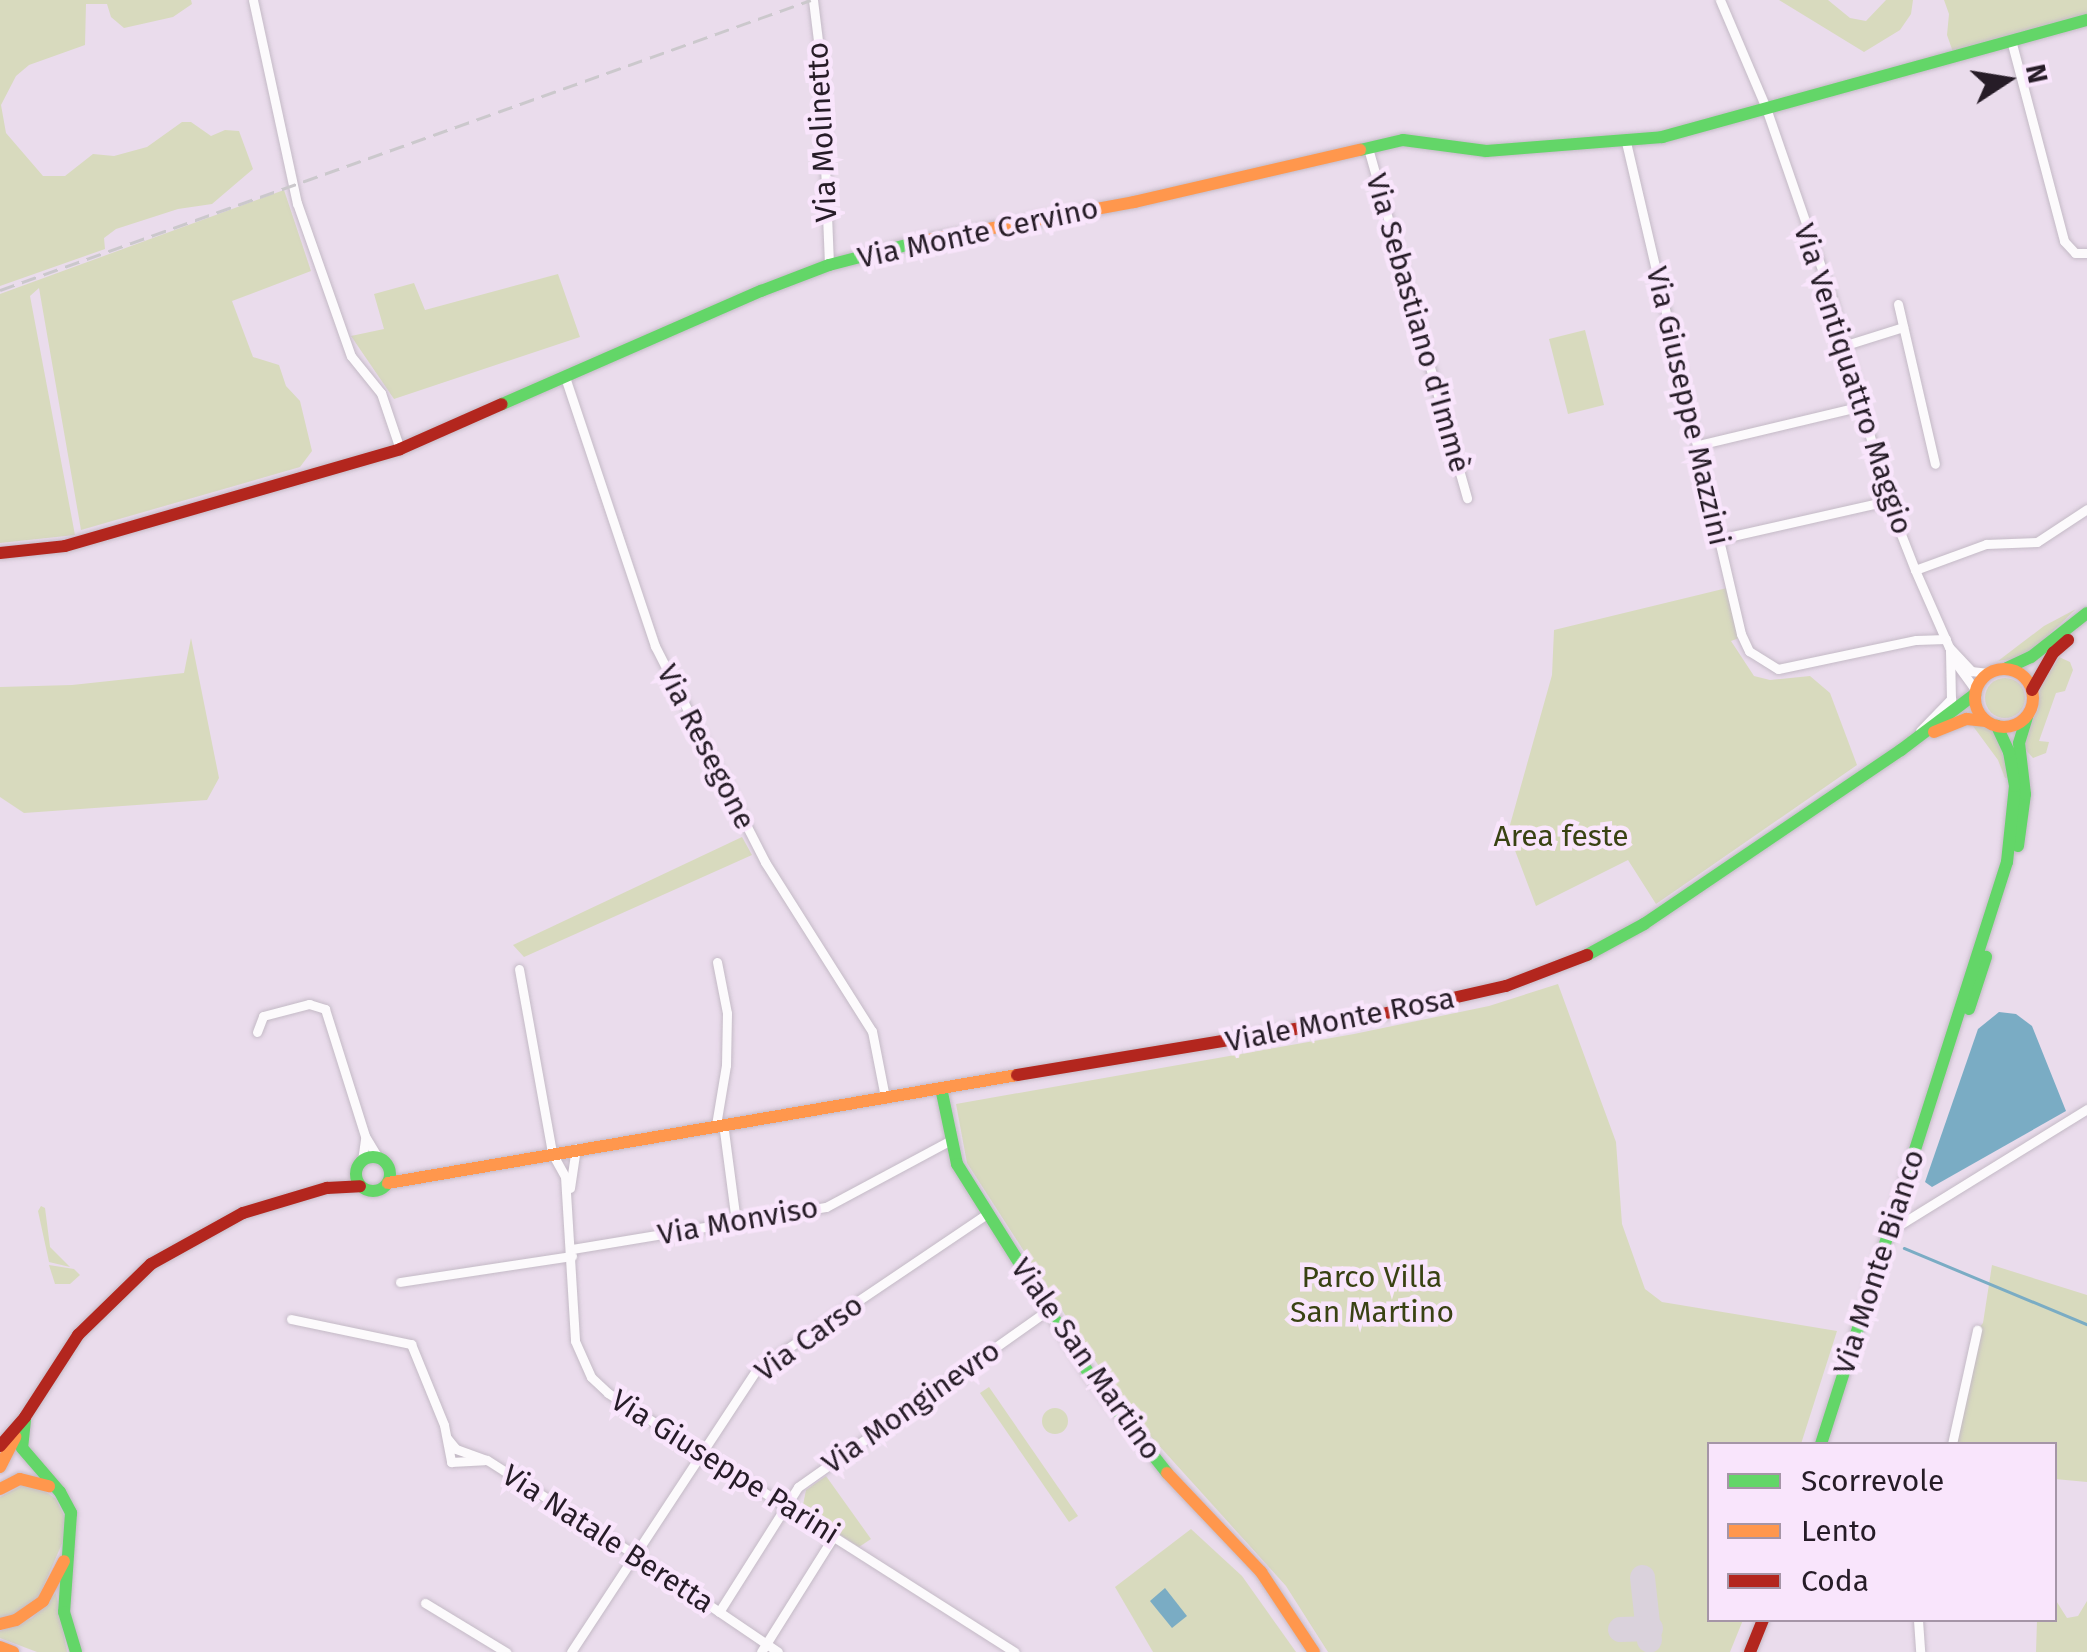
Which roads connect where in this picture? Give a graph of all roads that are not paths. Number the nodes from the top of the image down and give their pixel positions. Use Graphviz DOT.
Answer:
graph roads {
  1 [pos="253,0"];
  2 [pos="813,0"];
  3 [pos="1720,0"];
  4 [pos="2087,20"];
  5 [pos="2011,40"];
  6 [pos="1766,108"];
  7 [pos="1626,142"];
  8 [pos="1368,148"];
  9 [pos="2087,252"];
  10 [pos="829,265"];
  11 [pos="1898,304"];
  12 [pos="1903,327"];
  13 [pos="1846,345"];
  14 [pos="564,377"];
  15 [pos="1862,406"];
  16 [pos="1698,445"];
  17 [pos="400,449"];
  18 [pos="1935,464"];
  19 [pos="1468,498"];
  20 [pos="1888,501"];
  21 [pos="2087,509"];
  22 [pos="1719,539"];
  23 [pos="0,552"];
  24 [pos="1915,570"];
  25 [pos="2087,614"];
  26 [pos="2087,624"];
  27 [pos="1949,648"];
  28 [pos="2005,668"];
  29 [pos="1988,673"];
  30 [pos="2032,690"];
  31 [pos="1975,693"];
  32 [pos="2027,716"];
  33 [pos="1992,723"];
  34 [pos="1907,746"];
  35 [pos="717,962"];
  36 [pos="519,969"];
  37 [pos="257,1032"];
  38 [pos="1939,1080"];
  39 [pos="941,1088"];
  40 [pos="884,1097"];
  41 [pos="2087,1109"];
  42 [pos="720,1124"];
  43 [pos="365,1136"];
  44 [pos="949,1141"];
  45 [pos="576,1148"];
  46 [pos="552,1152"];
  47 [pos="383,1162"];
  48 [pos="359,1166"];
  49 [pos="426,1173"];
  50 [pos="388,1183"];
  51 [pos="360,1186"];
  52 [pos="326,1188"];
  53 [pos="568,1201"];
  54 [pos="987,1214"];
  55 [pos="736,1222"];
  56 [pos="1888,1232"];
  57 [pos="572,1252"];
  58 [pos="400,1282"];
  59 [pos="1047,1311"];
  60 [pos="290,1319"];
  61 [pos="1977,1330"];
  62 [pos="25,1417"];
  63 [pos="1822,1442"];
  64 [pos="1952,1442"];
  65 [pos="0,1446"];
  66 [pos="701,1452"];
  67 [pos="0,1467"];
  68 [pos="0,1488"];
  69 [pos="60,1492"];
  70 [pos="788,1508"];
  71 [pos="833,1536"];
  72 [pos="67,1554"];
  73 [pos="634,1554"];
  74 [pos="425,1603"];
  75 [pos="719,1612"];
  76 [pos="1762,1622"];
  77 [pos="1918,1622"];
  78 [pos="0,1624"];
  79 [pos="0,1646"];
  80 [pos="763,1648"];
  81 [pos="1007,1650"];
  82 [pos="13,1652"];
  83 [pos="76,1652"];
  84 [pos="506,1652"];
  85 [pos="572,1652"];
  86 [pos="778,1652"];
  87 [pos="1314,1652"];
  88 [pos="1750,1652"];
  89 [pos="1920,1652"];
  1 -- 17 [label="street"];
  2 -- 10 [label="street, Via Molinetto"];
  3 -- 6 [label="street, Via Ventiquattro Maggio"];
  4 -- 5 [label="street"];
  5 -- 6 [label="street"];
  5 -- 9 [label="street"];
  6 -- 7 [label="street, Via Monte Cervino"];
  6 -- 13 [label="street, Via Ventiquattro Maggio"];
  7 -- 8 [label="street, Via Monte Cervino"];
  7 -- 16 [label="street, Via Giuseppe Mazzini"];
  8 -- 10 [label="street, Via Monte Cervino"];
  8 -- 19 [label="street, Via Sebastiano d'Immè"];
  10 -- 14 [label="street, Via Monte Cervino"];
  11 -- 12 [label="street"];
  12 -- 13 [label="street"];
  12 -- 18 [label="street"];
  13 -- 15 [label="street, Via Ventiquattro Maggio"];
  14 -- 17 [label="street, Via Monte Cervino"];
  14 -- 40 [label="street, Via Resegone"];
  15 -- 16 [label="street"];
  15 -- 20 [label="street, Via Ventiquattro Maggio"];
  16 -- 22 [label="street, Via Giuseppe Mazzini"];
  17 -- 23 [label="street, Via Monte Cervino"];
  20 -- 22 [label="street"];
  20 -- 24 [label="street, Via Ventiquattro Maggio"];
  21 -- 24 [label="street"];
  22 -- 27 [label="street, Via Giuseppe Mazzini"];
  24 -- 27 [label="street, Via Ventiquattro Maggio"];
  25 -- 28 [label="street"];
  26 -- 30 [label="street"];
  27 -- 29 [label="street"];
  27 -- 31 [label="street, Via Ventiquattro Maggio"];
  27 -- 34 [label="street"];
  28 -- 29 [label="street"];
  28 -- 30 [label="street"];
  29 -- 31 [label="street, Viale Monte Rosa"];
  30 -- 32 [label="street"];
  31 -- 33 [label="street"];
  31 -- 34 [label="street, Viale Monte Rosa"];
  32 -- 33 [label="street, Viale Monte Rosa"];
  32 -- 38 [label="street, Via Monte Bianco"];
  33 -- 34 [label="street, Viale Monte Rosa"];
  33 -- 38 [label="street, Via Monte Bianco"];
  34 -- 39 [label="street, Viale Monte Rosa"];
  35 -- 42 [label="street"];
  36 -- 46 [label="street, Via Giuseppe Parini"];
  37 -- 43 [label="street"];
  38 -- 56 [label="street, Via Monte Bianco"];
  39 -- 40 [label="street, Viale Monte Rosa"];
  39 -- 44 [label="street, Viale San Martino"];
  40 -- 42 [label="street, Viale Monte Rosa"];
  41 -- 56 [label="street"];
  42 -- 45 [label="street, Viale Monte Rosa"];
  42 -- 55 [label="street"];
  43 -- 47 [label="street"];
  43 -- 48 [label="street"];
  44 -- 54 [label="street, Viale San Martino"];
  44 -- 55 [label="street, Via Monviso"];
  45 -- 46 [label="street, Viale Monte Rosa"];
  45 -- 53 [label="street, Via Giuseppe Parini"];
  46 -- 49 [label="street, Viale Monte Rosa"];
  46 -- 53 [label="street, Via Giuseppe Parini"];
  47 -- 48 [label="street, Viale Monte Rosa"];
  47 -- 49 [label="street, Viale Monte Rosa"];
  47 -- 50 [label="street"];
  48 -- 51 [label="street"];
  48 -- 52 [label="street, Viale Monte Rosa"];
  49 -- 50 [label="street, Viale Monte Rosa"];
  50 -- 51 [label="street, Viale Monte Rosa"];
  51 -- 52 [label="street, Viale Monte Rosa"];
  52 -- 62 [label="street, Viale Monte Rosa"];
  53 -- 57 [label="street, Via Giuseppe Parini"];
  54 -- 59 [label="street, Viale San Martino"];
  54 -- 66 [label="street, Via Carso"];
  55 -- 57 [label="street, Via Monviso"];
  56 -- 63 [label="street, Via Monte Bianco"];
  57 -- 58 [label="street, Via Monviso"];
  57 -- 66 [label="street, Via Giuseppe Parini"];
  59 -- 70 [label="street, Via Monginevro"];
  59 -- 87 [label="street, Viale San Martino"];
  60 -- 73 [label="street, Via Natale Beretta"];
  61 -- 64 [label="street"];
  62 -- 65 [label="street"];
  62 -- 67 [label="street"];
  62 -- 69 [label="street"];
  66 -- 70 [label="street, Via Giuseppe Parini"];
  66 -- 73 [label="street, Via Carso"];
  68 -- 69 [label="street"];
  69 -- 72 [label="street"];
  70 -- 71 [label="street, Via Giuseppe Parini"];
  70 -- 75 [label="street, Via Monginevro"];
  71 -- 80 [label="street"];
  71 -- 81 [label="street, Via Giuseppe Parini"];
  72 -- 78 [label="street"];
  72 -- 83 [label="street"];
  73 -- 75 [label="street, Via Natale Beretta"];
  73 -- 85 [label="street, Via Carso"];
  74 -- 84 [label="street"];
  75 -- 80 [label="street, Via Natale Beretta"];
  76 -- 88 [label="street"];
  77 -- 89 [label="street"];
  79 -- 82 [label="street"];
  80 -- 86 [label="street, Via Natale Beretta"];
}
